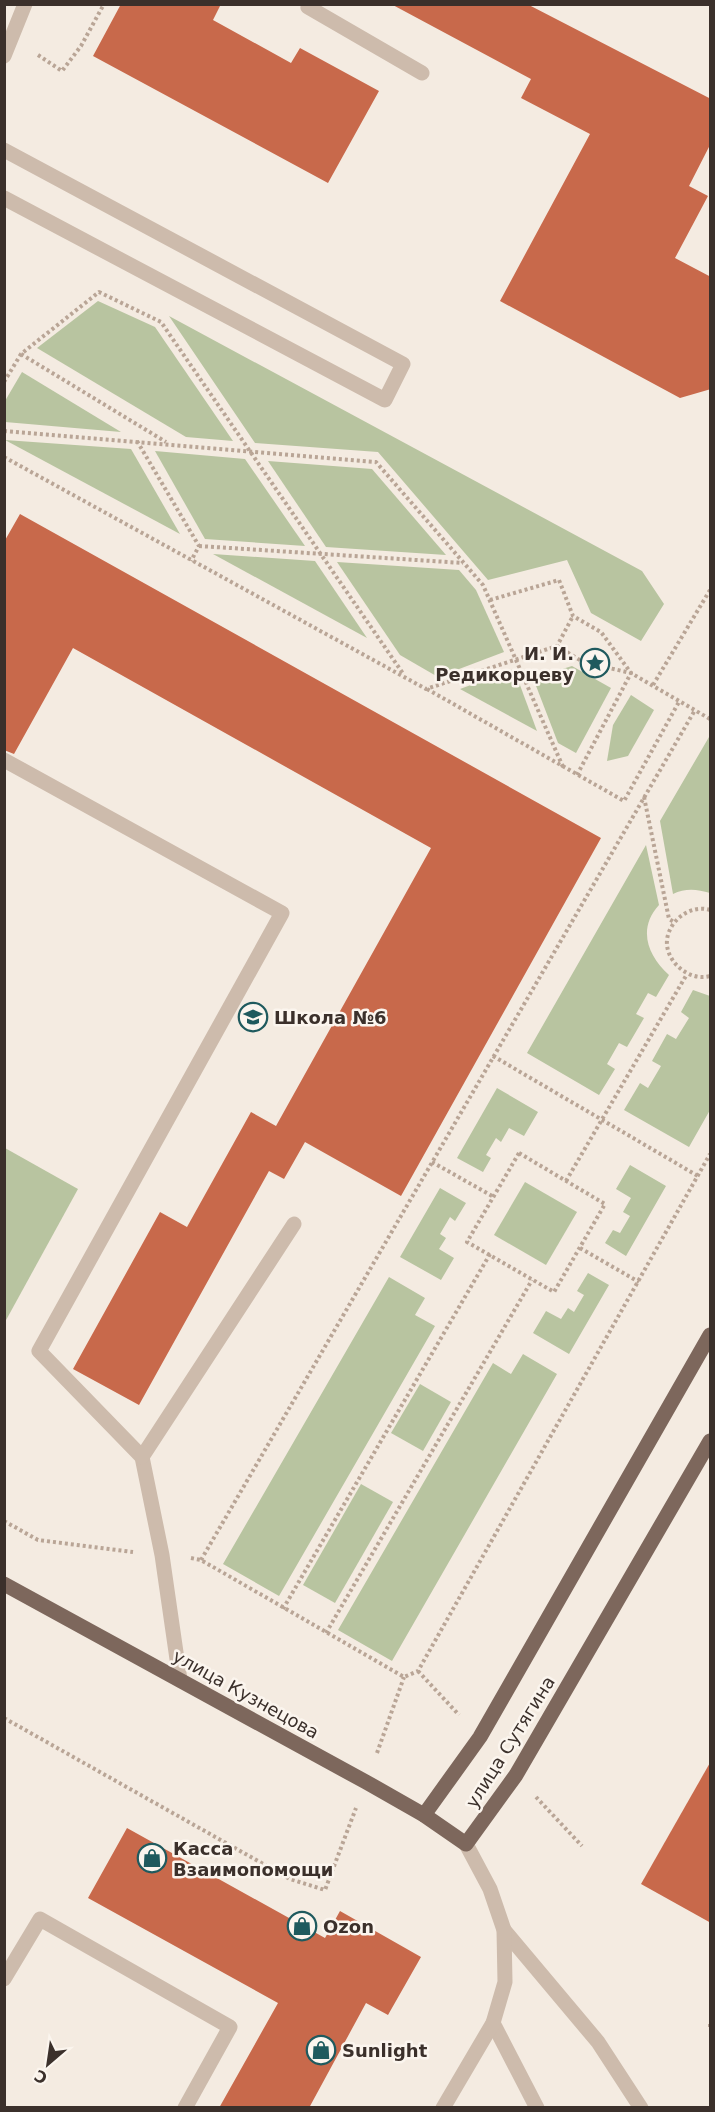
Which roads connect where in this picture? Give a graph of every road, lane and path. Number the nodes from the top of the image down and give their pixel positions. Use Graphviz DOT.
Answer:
graph roads {
  1 [pos="26,4"];
  2 [pos="104,4"];
  3 [pos="309,4"];
  4 [pos="38,55"];
  5 [pos="4,56"];
  6 [pos="422,73"];
  7 [pos="4,150"];
  8 [pos="4,198"];
  9 [pos="21,354"];
  10 [pos="4,382"];
  11 [pos="4,431"];
  12 [pos="137,441"];
  13 [pos="168,443"];
  14 [pos="250,451"];
  15 [pos="4,457"];
  16 [pos="199,546"];
  17 [pos="320,554"];
  18 [pos="191,561"];
  19 [pos="463,563"];
  20 [pos="711,590"];
  21 [pos="490,600"];
  22 [pos="573,616"];
  23 [pos="557,646"];
  24 [pos="515,660"];
  25 [pos="631,673"];
  26 [pos="406,678"];
  27 [pos="653,685"];
  28 [pos="426,689"];
  29 [pos="680,700"];
  30 [pos="695,710"];
  31 [pos="711,719"];
  32 [pos="4,759"];
  33 [pos="563,767"];
  34 [pos="577,775"];
  35 [pos="644,797"];
  36 [pos="711,910"];
  37 [pos="674,922"];
  38 [pos="687,974"];
  39 [pos="711,976"];
  40 [pos="493,1056"];
  41 [pos="602,1120"];
  42 [pos="711,1154"];
  43 [pos="432,1162"];
  44 [pos="698,1176"];
  45 [pos="566,1181"];
  46 [pos="494,1197"];
  47 [pos="294,1224"];
  48 [pos="580,1248"];
  49 [pos="490,1254"];
  50 [pos="532,1280"];
  51 [pos="639,1282"];
  52 [pos="711,1335"];
  53 [pos="711,1441"];
  54 [pos="142,1457"];
  55 [pos="4,1521"];
  56 [pos="162,1555"];
  57 [pos="201,1560"];
  58 [pos="4,1584"];
  59 [pos="283,1609"];
  60 [pos="326,1633"];
  61 [pos="180,1680"];
  62 [pos="4,1718"];
  63 [pos="424,1815"];
  64 [pos="466,1844"];
  65 [pos="290,1879"];
  66 [pos="504,1930"];
  67 [pos="4,1979"];
  68 [pos="493,2023"];
  69 [pos="185,2108"];
  70 [pos="443,2108"];
  71 [pos="537,2108"];
  72 [pos="641,2108"];
  1 -- 5 [label="street"];
  2 -- 4 [label="path"];
  3 -- 6 [label="street"];
  7 -- 8 [label="street"];
  9 -- 10 [label="path"];
  9 -- 13 [label="path"];
  9 -- 14 [label="path"];
  11 -- 12 [label="path"];
  12 -- 13 [label="path"];
  12 -- 16 [label="path"];
  13 -- 14 [label="path"];
  14 -- 17 [label="path"];
  14 -- 19 [label="path"];
  15 -- 18 [label="path"];
  16 -- 17 [label="path"];
  16 -- 18 [label="path"];
  17 -- 19 [label="path"];
  17 -- 26 [label="path"];
  18 -- 26 [label="path"];
  19 -- 21 [label="path"];
  20 -- 27 [label="path"];
  21 -- 22 [label="path"];
  21 -- 24 [label="path"];
  22 -- 23 [label="path"];
  22 -- 25 [label="path"];
  23 -- 24 [label="path"];
  23 -- 25 [label="path"];
  24 -- 28 [label="path"];
  24 -- 33 [label="path"];
  25 -- 27 [label="path"];
  25 -- 34 [label="path"];
  26 -- 28 [label="path"];
  27 -- 29 [label="path"];
  28 -- 33 [label="path"];
  29 -- 30 [label="path"];
  29 -- 34 [label="path"];
  30 -- 31 [label="path"];
  30 -- 35 [label="path"];
  32 -- 54 [label="street"];
  33 -- 34 [label="path"];
  35 -- 37 [label="path"];
  35 -- 40 [label="path"];
  36 -- 37 [label="path"];
  37 -- 38 [label="path"];
  38 -- 39 [label="path"];
  38 -- 41 [label="path"];
  40 -- 41 [label="path"];
  40 -- 43 [label="path"];
  41 -- 44 [label="path"];
  41 -- 45 [label="path"];
  42 -- 44 [label="path"];
  43 -- 46 [label="path"];
  43 -- 57 [label="path"];
  44 -- 51 [label="path"];
  45 -- 46 [label="path"];
  45 -- 48 [label="path"];
  46 -- 49 [label="path"];
  47 -- 54 [label="street"];
  48 -- 50 [label="path"];
  48 -- 51 [label="path"];
  49 -- 50 [label="path"];
  49 -- 59 [label="path"];
  50 -- 60 [label="path"];
  51 -- 60 [label="path"];
  52 -- 63 [label="main road, улица Сутягина"];
  53 -- 64 [label="main road, улица Сутягина"];
  54 -- 56 [label="street"];
  55 -- 56 [label="path"];
  56 -- 57 [label="path"];
  56 -- 61 [label="street"];
  57 -- 59 [label="path"];
  58 -- 61 [label="main road, улица Кузнецова"];
  59 -- 60 [label="path"];
  61 -- 63 [label="main road, улица Кузнецова"];
  62 -- 65 [label="path"];
  63 -- 64 [label="main road, улица Кузнецова"];
  64 -- 66 [label="street"];
  66 -- 68 [label="street"];
  66 -- 72 [label="street"];
  67 -- 69 [label="street"];
  68 -- 70 [label="street"];
  68 -- 71 [label="street"];
}
